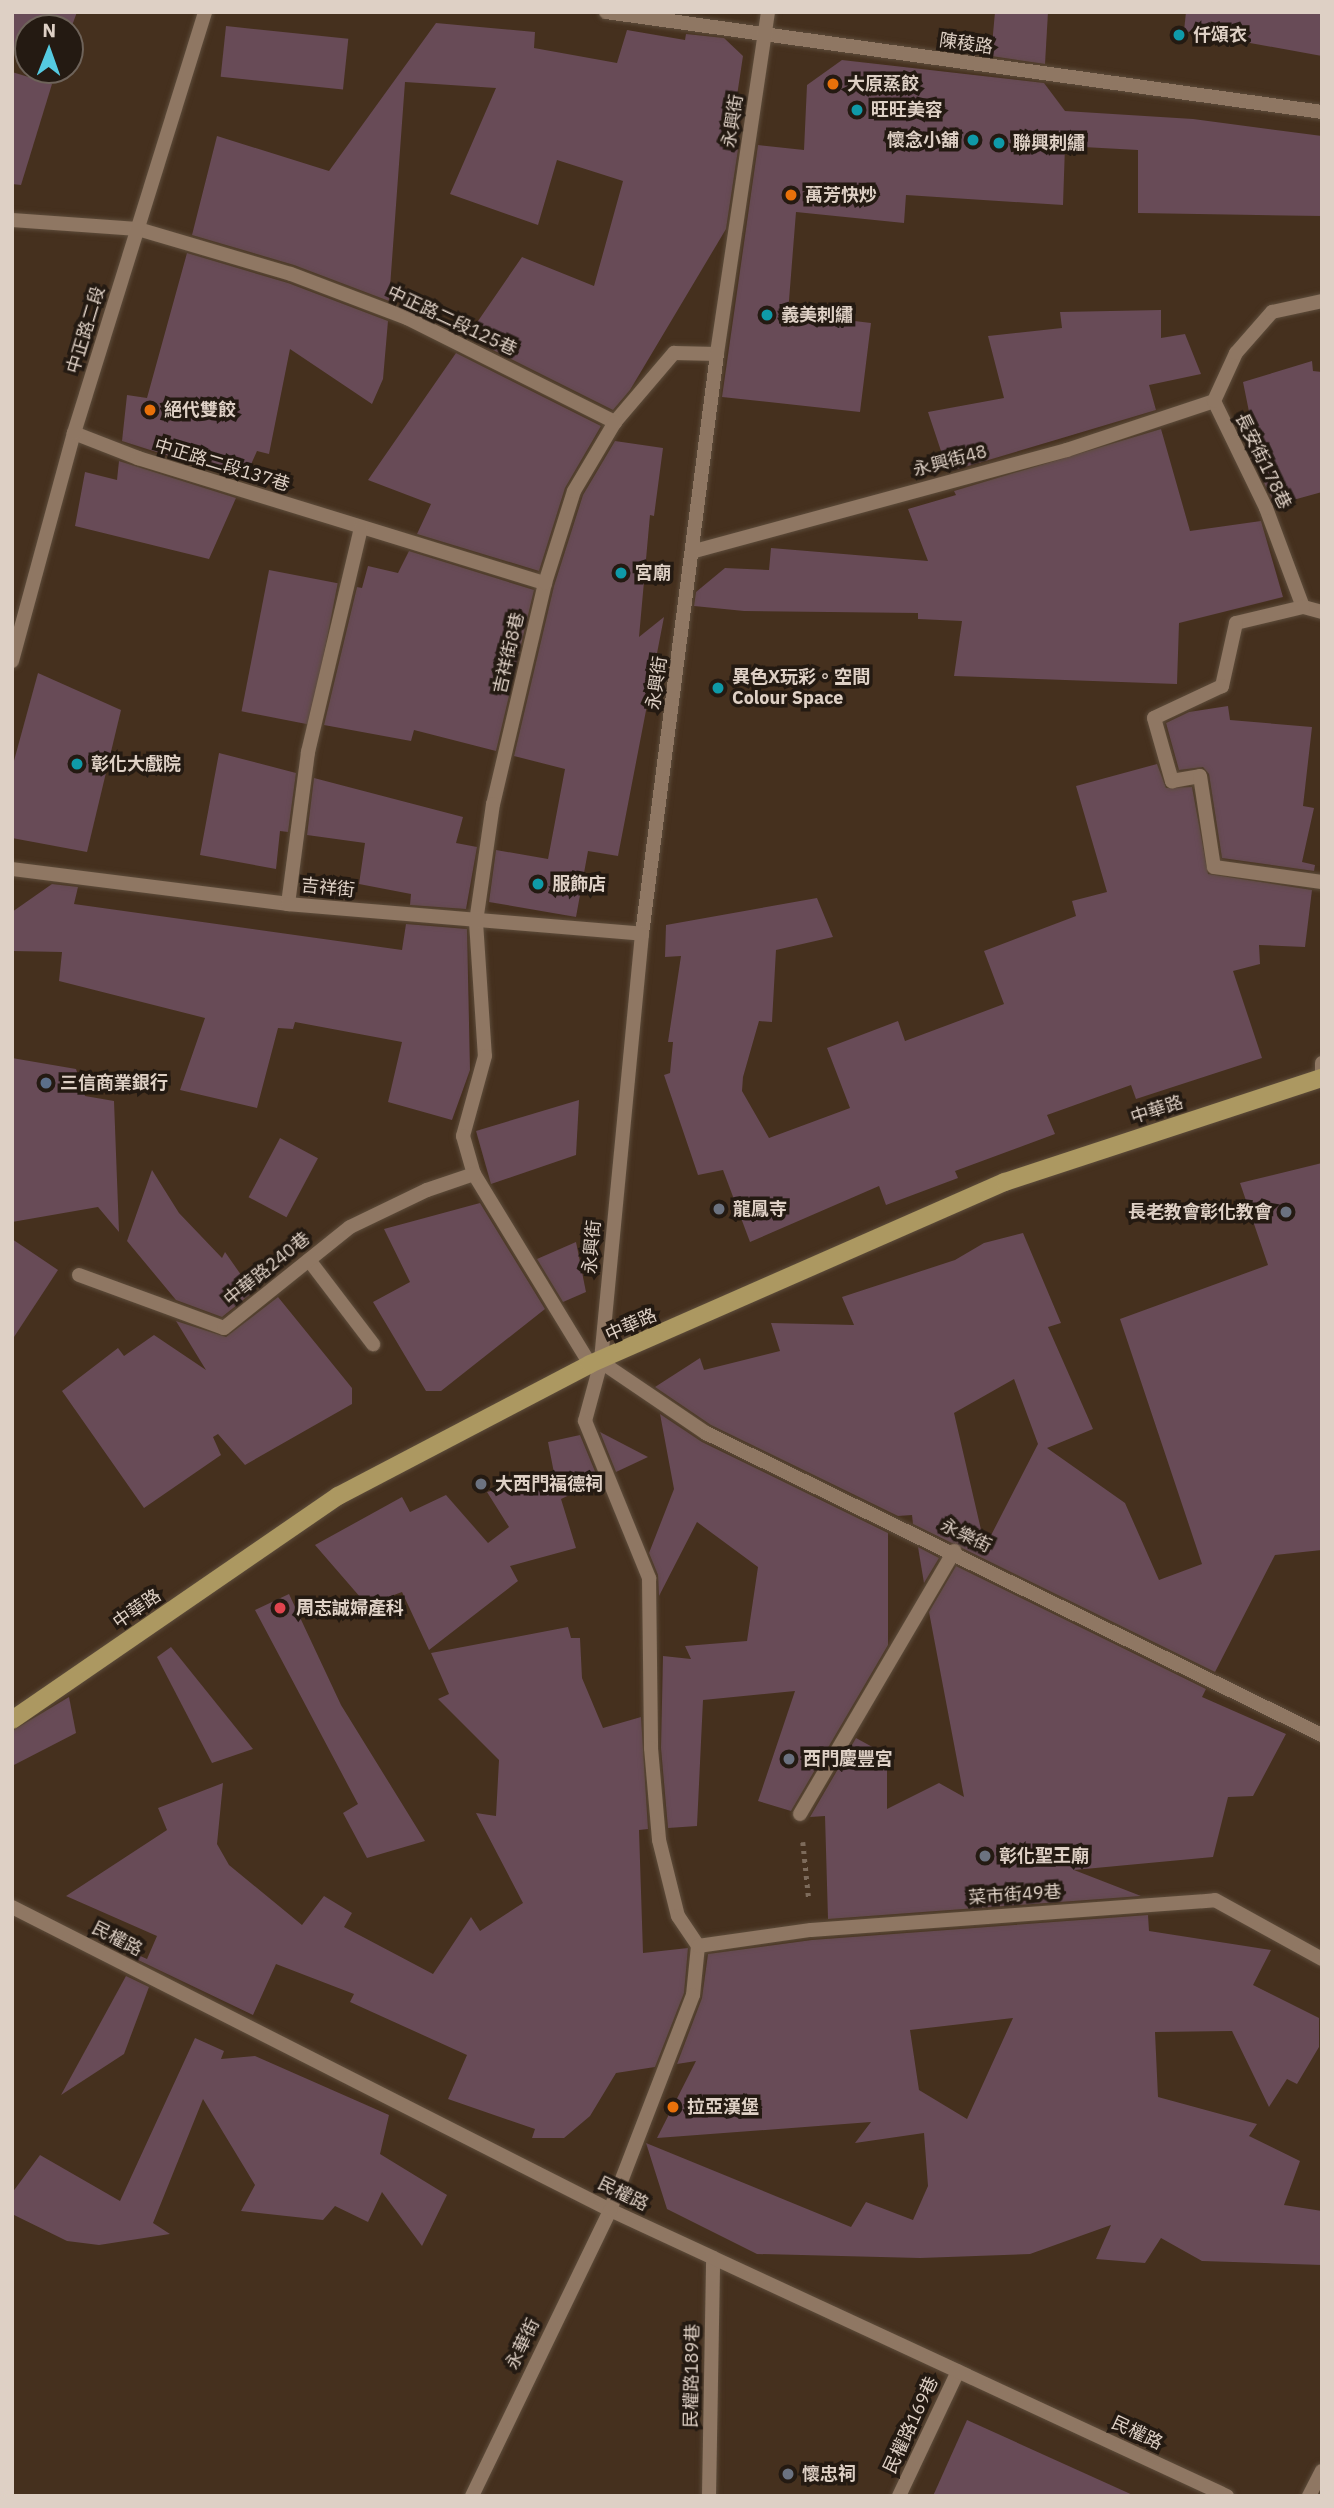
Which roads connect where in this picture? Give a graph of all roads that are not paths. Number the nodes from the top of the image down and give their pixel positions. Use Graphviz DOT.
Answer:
graph roads {
  1 [pos="205,12"];
  2 [pos="606,12"];
  3 [pos="768,12"];
  4 [pos="766,36"];
  5 [pos="1322,112"];
  6 [pos="12,220"];
  7 [pos="138,229"];
  8 [pos="1322,301"];
  9 [pos="717,354"];
  10 [pos="1213,401"];
  11 [pos="615,422"];
  12 [pos="74,433"];
  13 [pos="361,528"];
  14 [pos="695,551"];
  15 [pos="545,583"];
  16 [pos="1303,607"];
  17 [pos="1322,612"];
  18 [pos="12,661"];
  19 [pos="12,869"];
  20 [pos="1322,882"];
  21 [pos="288,904"];
  22 [pos="476,922"];
  23 [pos="642,934"];
  24 [pos="1321,1075"];
  25 [pos="474,1174"];
  26 [pos="309,1260"];
  27 [pos="79,1275"];
  28 [pos="373,1345"];
  29 [pos="596,1363"];
  30 [pos="954,1551"];
  31 [pos="12,1720"];
  32 [pos="1322,1735"];
  33 [pos="800,1814"];
  34 [pos="12,1907"];
  35 [pos="698,1946"];
  36 [pos="1322,1959"];
  37 [pos="610,2210"];
  38 [pos="713,2258"];
  39 [pos="958,2371"];
  40 [pos="1322,2472"];
  41 [pos="472,2496"];
  42 [pos="709,2496"];
  43 [pos="899,2496"];
  44 [pos="1227,2496"];
  45 [pos="1310,2496"];
  1 -- 7 [label="street, 中正路二段"];
  2 -- 4 [label="street, 陳稜路"];
  3 -- 4 [label="street, 永興街"];
  4 -- 5 [label="street, 陳稜路"];
  4 -- 9 [label="street, 永興街"];
  6 -- 7 [label="street, 中正路二段125巷"];
  7 -- 11 [label="street, 中正路二段125巷"];
  7 -- 12 [label="street, 中正路二段"];
  8 -- 10 [label="street, 長安街178巷"];
  9 -- 11 [label="street"];
  9 -- 14 [label="street, 永興街"];
  10 -- 14 [label="street, 永興街48"];
  10 -- 16 [label="street, 長安街178巷"];
  11 -- 15 [label="street, 吉祥街8巷"];
  12 -- 13 [label="street, 中正路二段137巷"];
  12 -- 18 [label="street, 中正路二段"];
  13 -- 15 [label="street"];
  13 -- 21 [label="street"];
  14 -- 23 [label="street, 永興街"];
  15 -- 22 [label="street, 吉祥街8巷"];
  16 -- 17 [label="street"];
  16 -- 20 [label="street"];
  19 -- 21 [label="street, 吉祥街"];
  21 -- 22 [label="street, 吉祥街"];
  22 -- 23 [label="street, 吉祥街"];
  22 -- 25 [label="street"];
  23 -- 29 [label="street, 永興街"];
  24 -- 29 [label="main road, 中華路"];
  25 -- 26 [label="street, 中華路240巷"];
  25 -- 29 [label="street"];
  26 -- 27 [label="street, 中華路240巷"];
  26 -- 28 [label="street"];
  29 -- 30 [label="street, 永樂街"];
  29 -- 31 [label="main road, 中華路"];
  29 -- 35 [label="street, 永興街"];
  30 -- 32 [label="street, 永樂街"];
  30 -- 33 [label="street"];
  34 -- 37 [label="street, 民權路"];
  35 -- 36 [label="street, 菜市街49巷"];
  35 -- 37 [label="street, 永華街"];
  37 -- 38 [label="street, 民權路"];
  37 -- 41 [label="street, 永華街"];
  38 -- 39 [label="street, 民權路"];
  38 -- 42 [label="street, 民權路189巷"];
  39 -- 43 [label="street, 民權路169巷"];
  39 -- 44 [label="street, 民權路"];
  40 -- 45 [label="street"];
}
